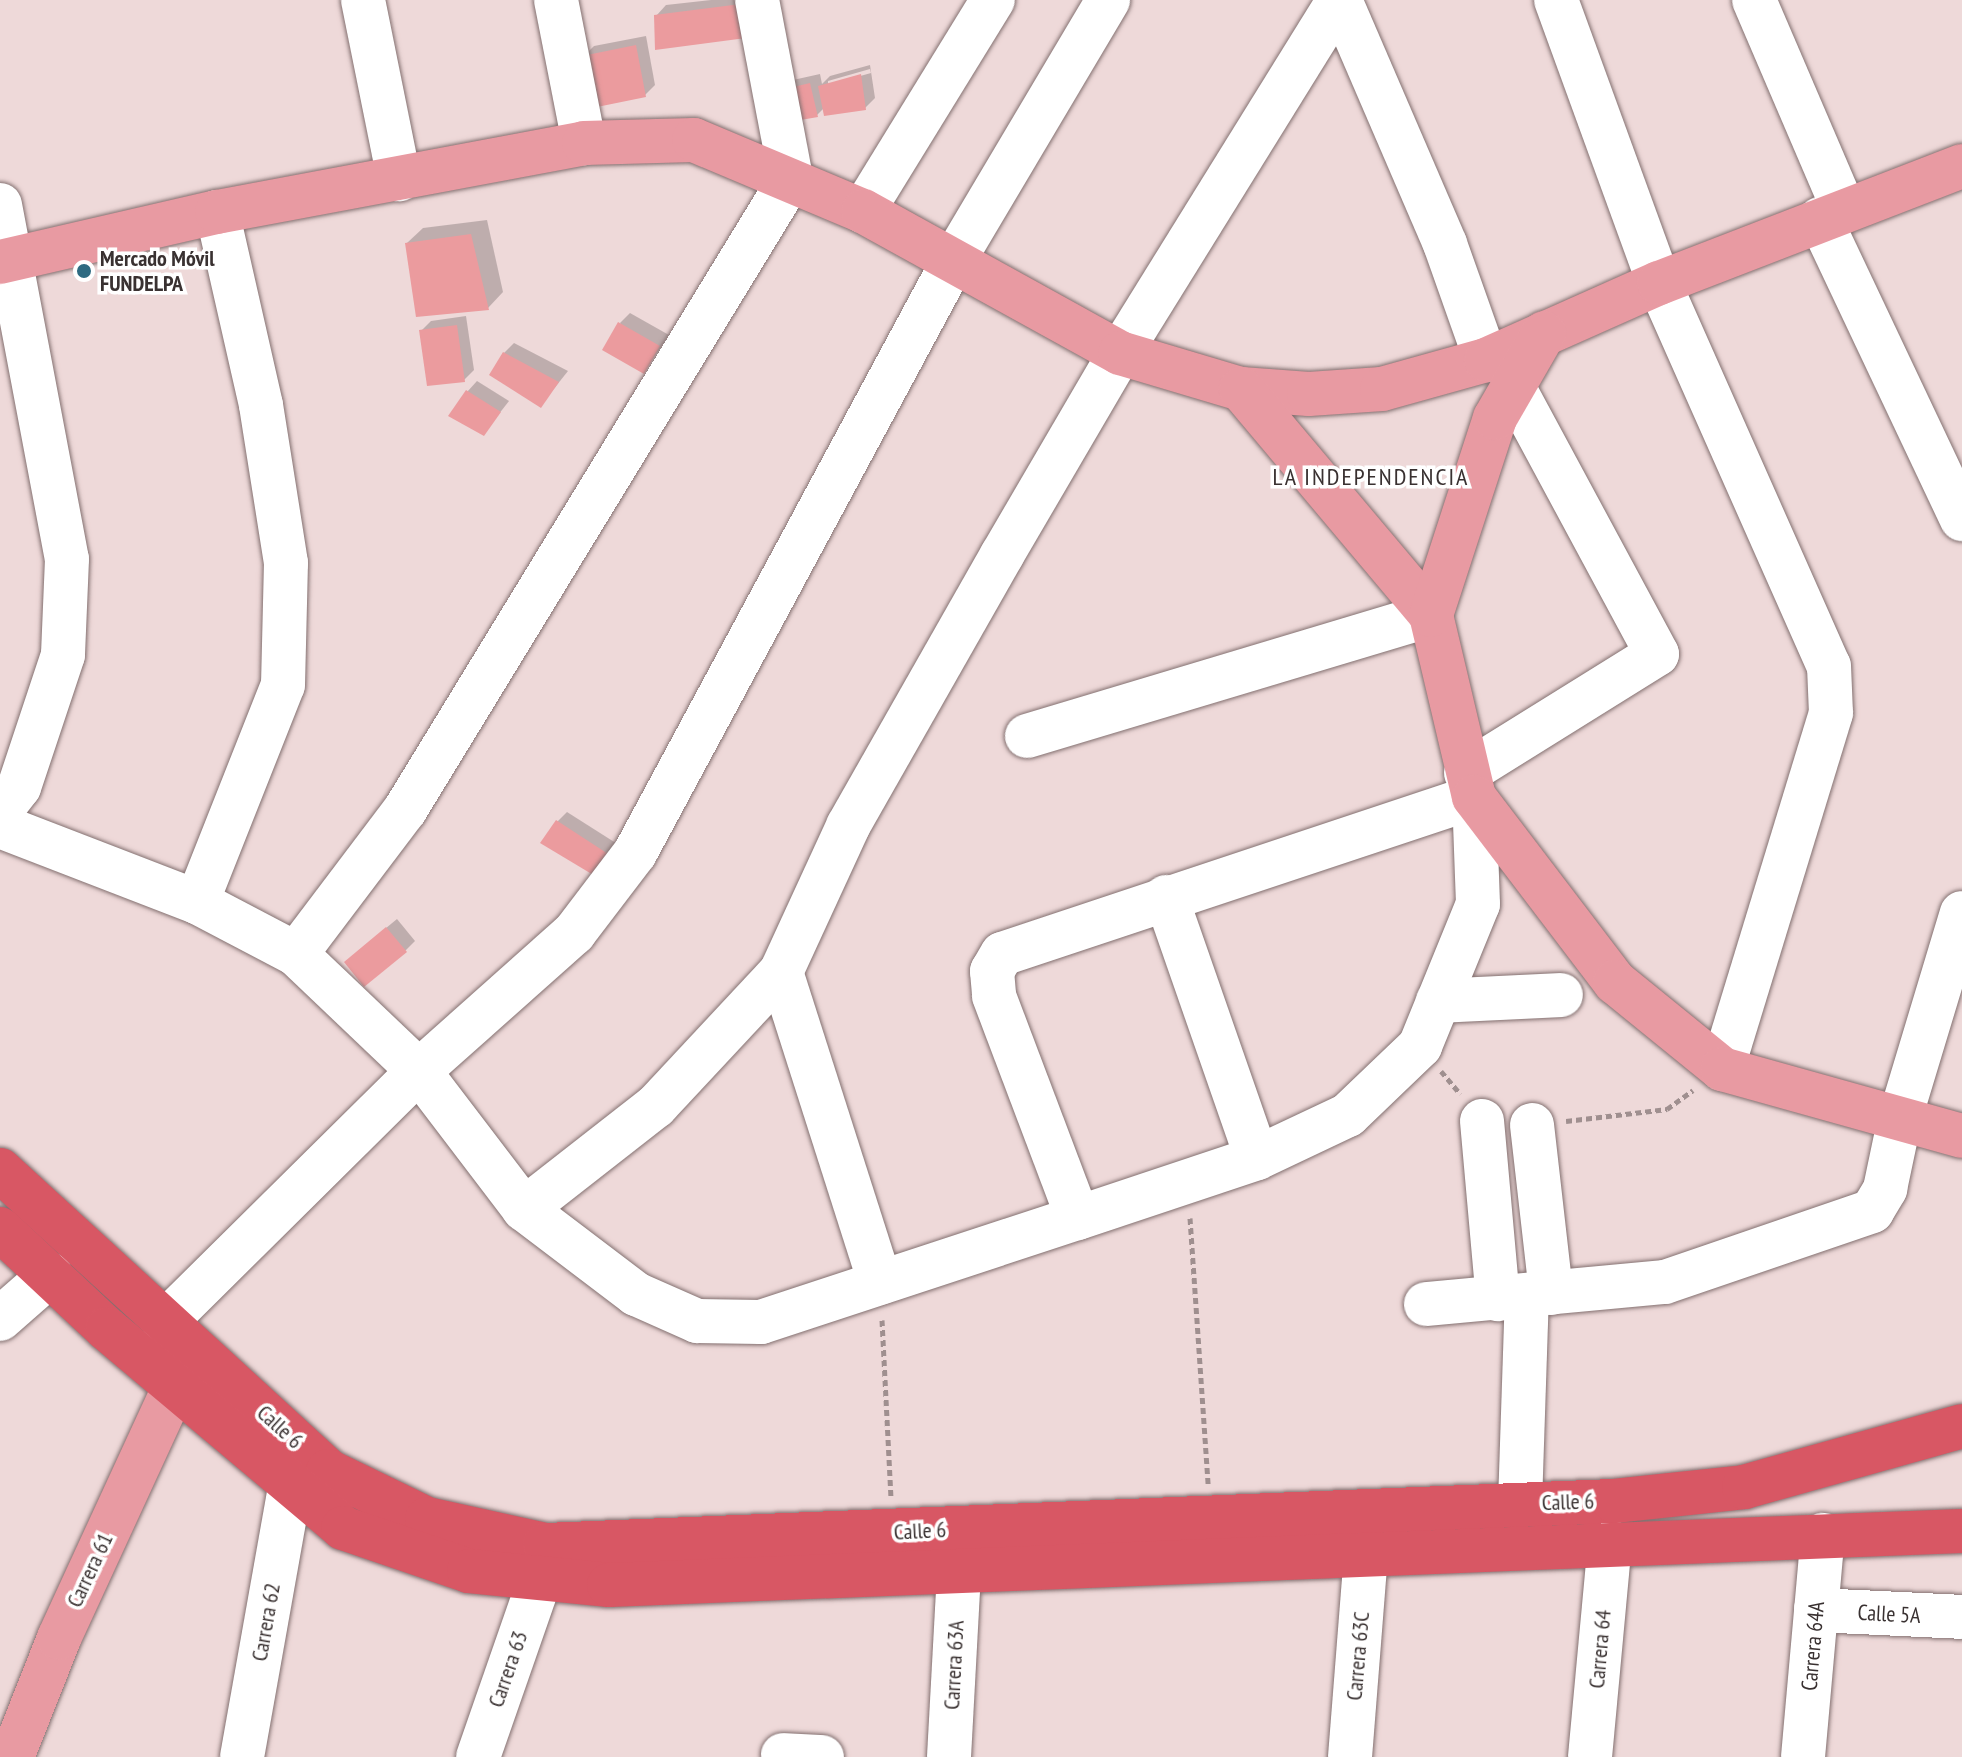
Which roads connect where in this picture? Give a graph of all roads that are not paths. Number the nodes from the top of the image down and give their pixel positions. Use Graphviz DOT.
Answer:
graph roads {
  1 [pos="363,0"];
  2 [pos="556,0"];
  3 [pos="757,0"];
  4 [pos="959,0"];
  5 [pos="993,0"];
  6 [pos="1108,0"];
  7 [pos="1339,0"];
  8 [pos="1556,0"];
  9 [pos="1754,0"];
  10 [pos="969,44"];
  11 [pos="584,143"];
  12 [pos="1962,166"];
  13 [pos="791,178"];
  14 [pos="399,179"];
  15 [pos="0,205"];
  16 [pos="863,211"];
  17 [pos="217,212"];
  18 [pos="1832,215"];
  19 [pos="955,258"];
  20 [pos="6,261"];
  21 [pos="1659,283"];
  22 [pos="1120,353"];
  23 [pos="1500,374"];
  24 [pos="1241,389"];
  25 [pos="1962,519"];
  26 [pos="1431,615"];
  27 [pos="1027,736"];
  28 [pos="1470,785"];
  29 [pos="0,811"];
  30 [pos="0,826"];
  31 [pos="1166,897"];
  32 [pos="197,902"];
  33 [pos="1962,913"];
  34 [pos="296,954"];
  35 [pos="781,972"];
  36 [pos="1561,995"];
  37 [pos="1438,1001"];
  38 [pos="1722,1069"];
  39 [pos="419,1071"];
  40 [pos="1900,1118"];
  41 [pos="1482,1121"];
  42 [pos="1532,1125"];
  43 [pos="1962,1136"];
  44 [pos="1257,1158"];
  45 [pos="0,1170"];
  46 [pos="524,1209"];
  47 [pos="1078,1218"];
  48 [pos="0,1229"];
  49 [pos="50,1275"];
  50 [pos="880,1283"];
  51 [pos="1525,1296"];
  52 [pos="1426,1304"];
  53 [pos="0,1319"];
  54 [pos="164,1323"];
  55 [pos="175,1386"];
  56 [pos="1962,1426"];
  57 [pos="290,1487"];
  58 [pos="1520,1504"];
  59 [pos="1962,1531"];
  60 [pos="1823,1535"];
  61 [pos="1610,1542"];
  62 [pos="1366,1555"];
  63 [pos="959,1573"];
  64 [pos="539,1582"];
  65 [pos="1816,1610"];
  66 [pos="1962,1617"];
  67 [pos="12,1757"];
  68 [pos="242,1757"];
  69 [pos="478,1757"];
  70 [pos="949,1757"];
  71 [pos="1350,1757"];
  72 [pos="1590,1757"];
  73 [pos="1803,1757"];
  1 -- 14 [label="street"];
  2 -- 11 [label="street"];
  3 -- 13 [label="street"];
  4 -- 10 [label="street"];
  5 -- 10 [label="street"];
  6 -- 19 [label="street"];
  7 -- 22 [label="street"];
  7 -- 23 [label="street"];
  8 -- 21 [label="street"];
  9 -- 18 [label="street"];
  10 -- 16 [label="street"];
  11 -- 13 [label="main road"];
  11 -- 14 [label="main road"];
  12 -- 18 [label="main road"];
  13 -- 16 [label="main road"];
  13 -- 34 [label="street"];
  14 -- 17 [label="main road"];
  15 -- 20 [label="street"];
  16 -- 19 [label="main road"];
  17 -- 20 [label="main road"];
  17 -- 32 [label="street"];
  18 -- 21 [label="main road"];
  18 -- 25 [label="street"];
  19 -- 22 [label="main road"];
  19 -- 39 [label="street"];
  20 -- 29 [label="street"];
  21 -- 23 [label="main road"];
  21 -- 38 [label="street"];
  22 -- 24 [label="main road"];
  22 -- 35 [label="street"];
  23 -- 24 [label="main road"];
  23 -- 26 [label="main road"];
  23 -- 28 [label="street"];
  24 -- 26 [label="main road"];
  26 -- 27 [label="street"];
  26 -- 28 [label="main road"];
  28 -- 31 [label="street"];
  28 -- 37 [label="street"];
  28 -- 38 [label="main road"];
  30 -- 32 [label="street"];
  31 -- 44 [label="street"];
  31 -- 47 [label="street"];
  32 -- 34 [label="street"];
  33 -- 40 [label="street"];
  34 -- 39 [label="street"];
  35 -- 46 [label="street"];
  35 -- 50 [label="street"];
  36 -- 37 [label="street"];
  37 -- 44 [label="street"];
  38 -- 40 [label="main road"];
  39 -- 46 [label="street"];
  39 -- 54 [label="street"];
  40 -- 43 [label="main road"];
  40 -- 51 [label="street"];
  41 -- 51 [label="street"];
  42 -- 51 [label="street"];
  44 -- 47 [label="street"];
  45 -- 54 [label="highway, Calle 6"];
  46 -- 50 [label="street"];
  47 -- 50 [label="street"];
  48 -- 49 [label="highway, Calle 6"];
  49 -- 53 [label="street"];
  49 -- 55 [label="highway, Calle 6"];
  51 -- 52 [label="street"];
  51 -- 58 [label="street"];
  54 -- 58 [label="highway, Calle 6"];
  55 -- 57 [label="highway, Calle 6"];
  55 -- 67 [label="main road, Carrera 61"];
  56 -- 58 [label="highway, Calle 6"];
  57 -- 64 [label="highway, Calle 6"];
  57 -- 68 [label="street, Carrera 62"];
  59 -- 60 [label="highway, Calle 6"];
  60 -- 61 [label="highway, Calle 6"];
  60 -- 65 [label="street, Carrera 64A"];
  61 -- 62 [label="highway, Calle 6"];
  61 -- 72 [label="street, Carrera 64"];
  62 -- 63 [label="highway, Calle 6"];
  62 -- 71 [label="street, Carrera 63C"];
  63 -- 64 [label="highway, Calle 6"];
  63 -- 70 [label="street, Carrera 63A"];
  64 -- 69 [label="street, Carrera 63"];
  65 -- 66 [label="street, Calle 5A"];
  65 -- 73 [label="street, Carrera 64A"];
}
